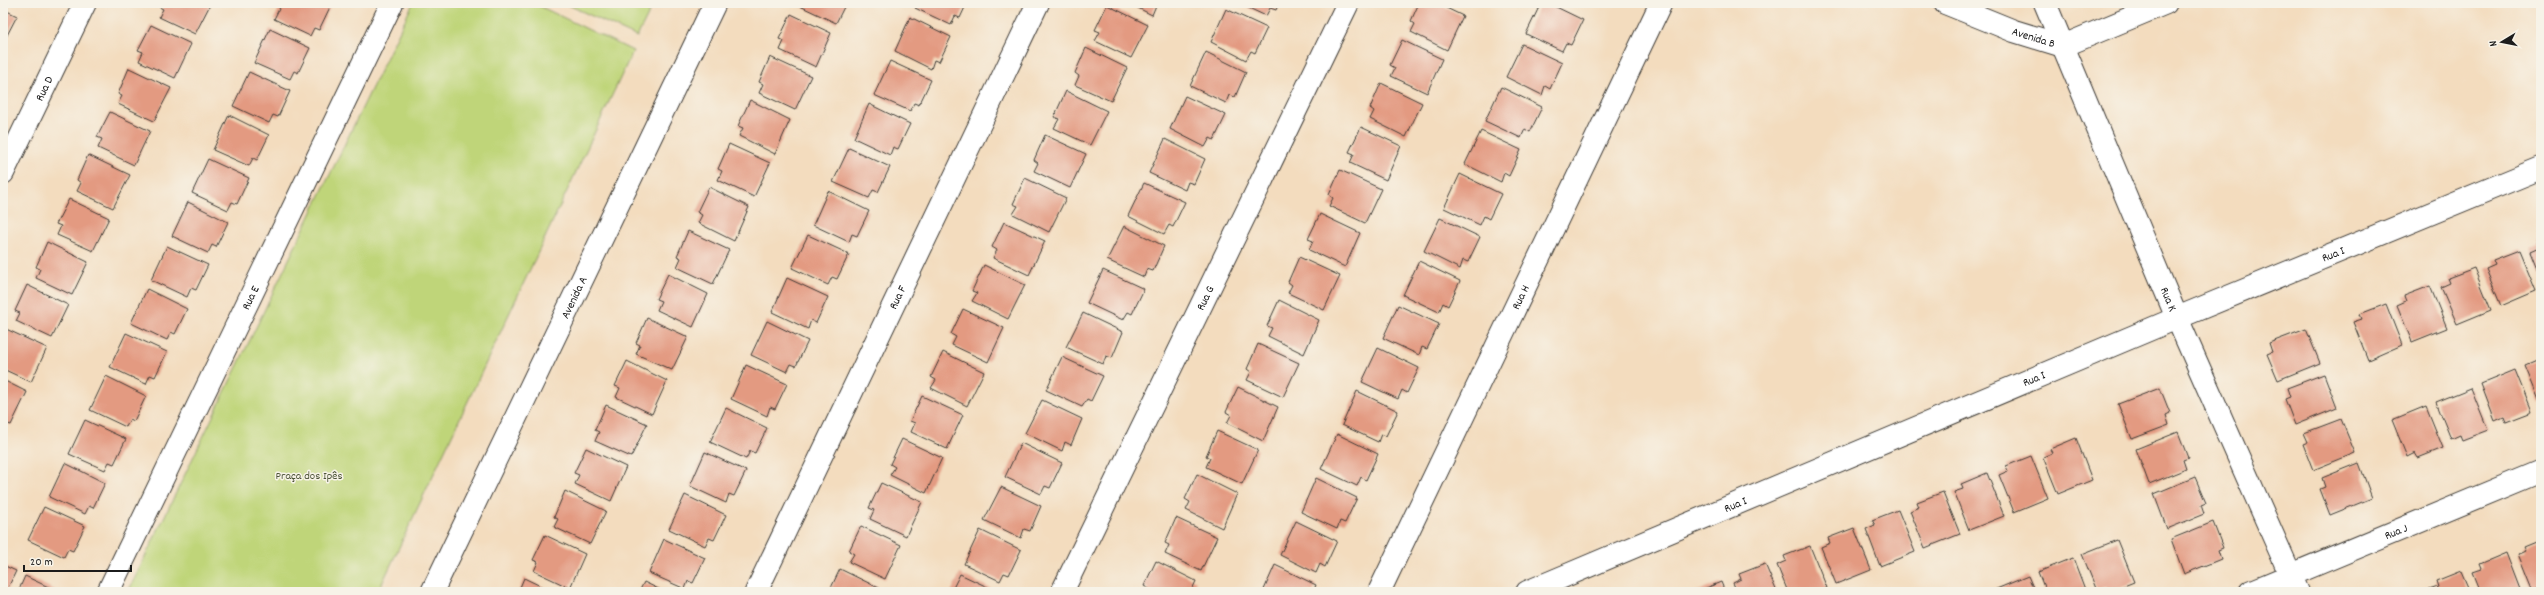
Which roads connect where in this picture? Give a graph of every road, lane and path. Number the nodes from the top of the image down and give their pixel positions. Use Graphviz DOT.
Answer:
graph roads {
  1 [pos="85,3"];
  2 [pos="392,3"];
  3 [pos="715,3"];
  4 [pos="1038,3"];
  5 [pos="1348,3"];
  6 [pos="1661,3"];
  7 [pos="1945,3"];
  8 [pos="2045,3"];
  9 [pos="2166,3"];
  10 [pos="2063,46"];
  11 [pos="2541,168"];
  12 [pos="3,173"];
  13 [pos="2177,318"];
  14 [pos="2541,471"];
  15 [pos="2295,584"];
  16 [pos="108,592"];
  17 [pos="432,592"];
  18 [pos="756,592"];
  19 [pos="1062,592"];
  20 [pos="1379,592"];
  21 [pos="1527,592"];
  22 [pos="2250,592"];
  1 -- 12 [label="street, Rua D"];
  2 -- 16 [label="street, Rua E"];
  3 -- 17 [label="street, Avenida A"];
  4 -- 18 [label="street, Rua F"];
  5 -- 19 [label="street, Rua G"];
  6 -- 20 [label="street, Rua H"];
  7 -- 10 [label="street, Avenida B"];
  8 -- 10 [label="street, Rua K"];
  9 -- 10 [label="street, Avenida B"];
  10 -- 13 [label="street, Rua K"];
  11 -- 13 [label="street, Rua I"];
  13 -- 15 [label="street, Rua K"];
  13 -- 21 [label="street, Rua I"];
  14 -- 15 [label="street, Rua J"];
  15 -- 22 [label="street, Rua J"];
}
